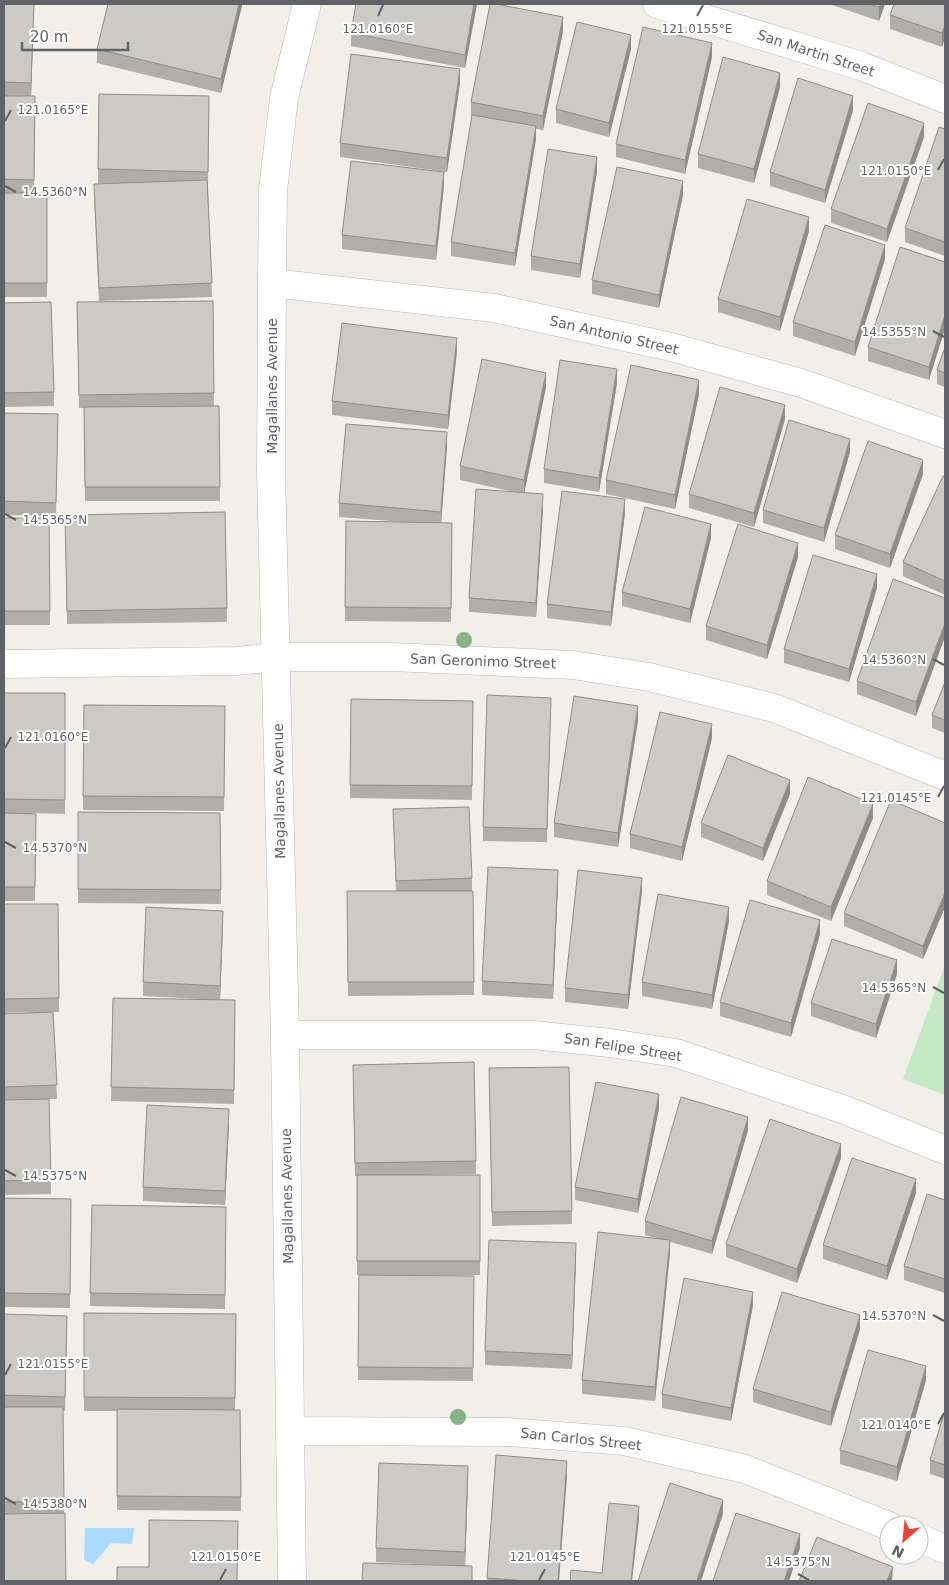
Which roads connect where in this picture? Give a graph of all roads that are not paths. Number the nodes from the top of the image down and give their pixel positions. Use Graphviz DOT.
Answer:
graph roads {
  1 [pos="307,4"];
  2 [pos="657,4"];
  3 [pos="945,99"];
  4 [pos="272,283"];
  5 [pos="945,434"];
  6 [pos="276,657"];
  7 [pos="4,664"];
  8 [pos="945,776"];
  9 [pos="285,1035"];
  10 [pos="945,1150"];
  11 [pos="290,1431"];
  12 [pos="879,1522"];
  13 [pos="929,1542"];
  14 [pos="945,1549"];
  15 [pos="292,1581"];
  1 -- 4 [label="street, Magallanes Avenue"];
  2 -- 3 [label="street, San Martin Street"];
  4 -- 5 [label="street, San Antonio Street"];
  4 -- 6 [label="street, Magallanes Avenue"];
  6 -- 7 [label="street, San Geronimo Street"];
  6 -- 8 [label="street, San Geronimo Street"];
  6 -- 9 [label="street, Magallanes Avenue"];
  9 -- 10 [label="street, San Felipe Street"];
  9 -- 11 [label="street, Magallanes Avenue"];
  11 -- 12 [label="street, San Carlos Street"];
  11 -- 15 [label="street, Magallanes Avenue"];
  13 -- 14 [label="street"];
}
